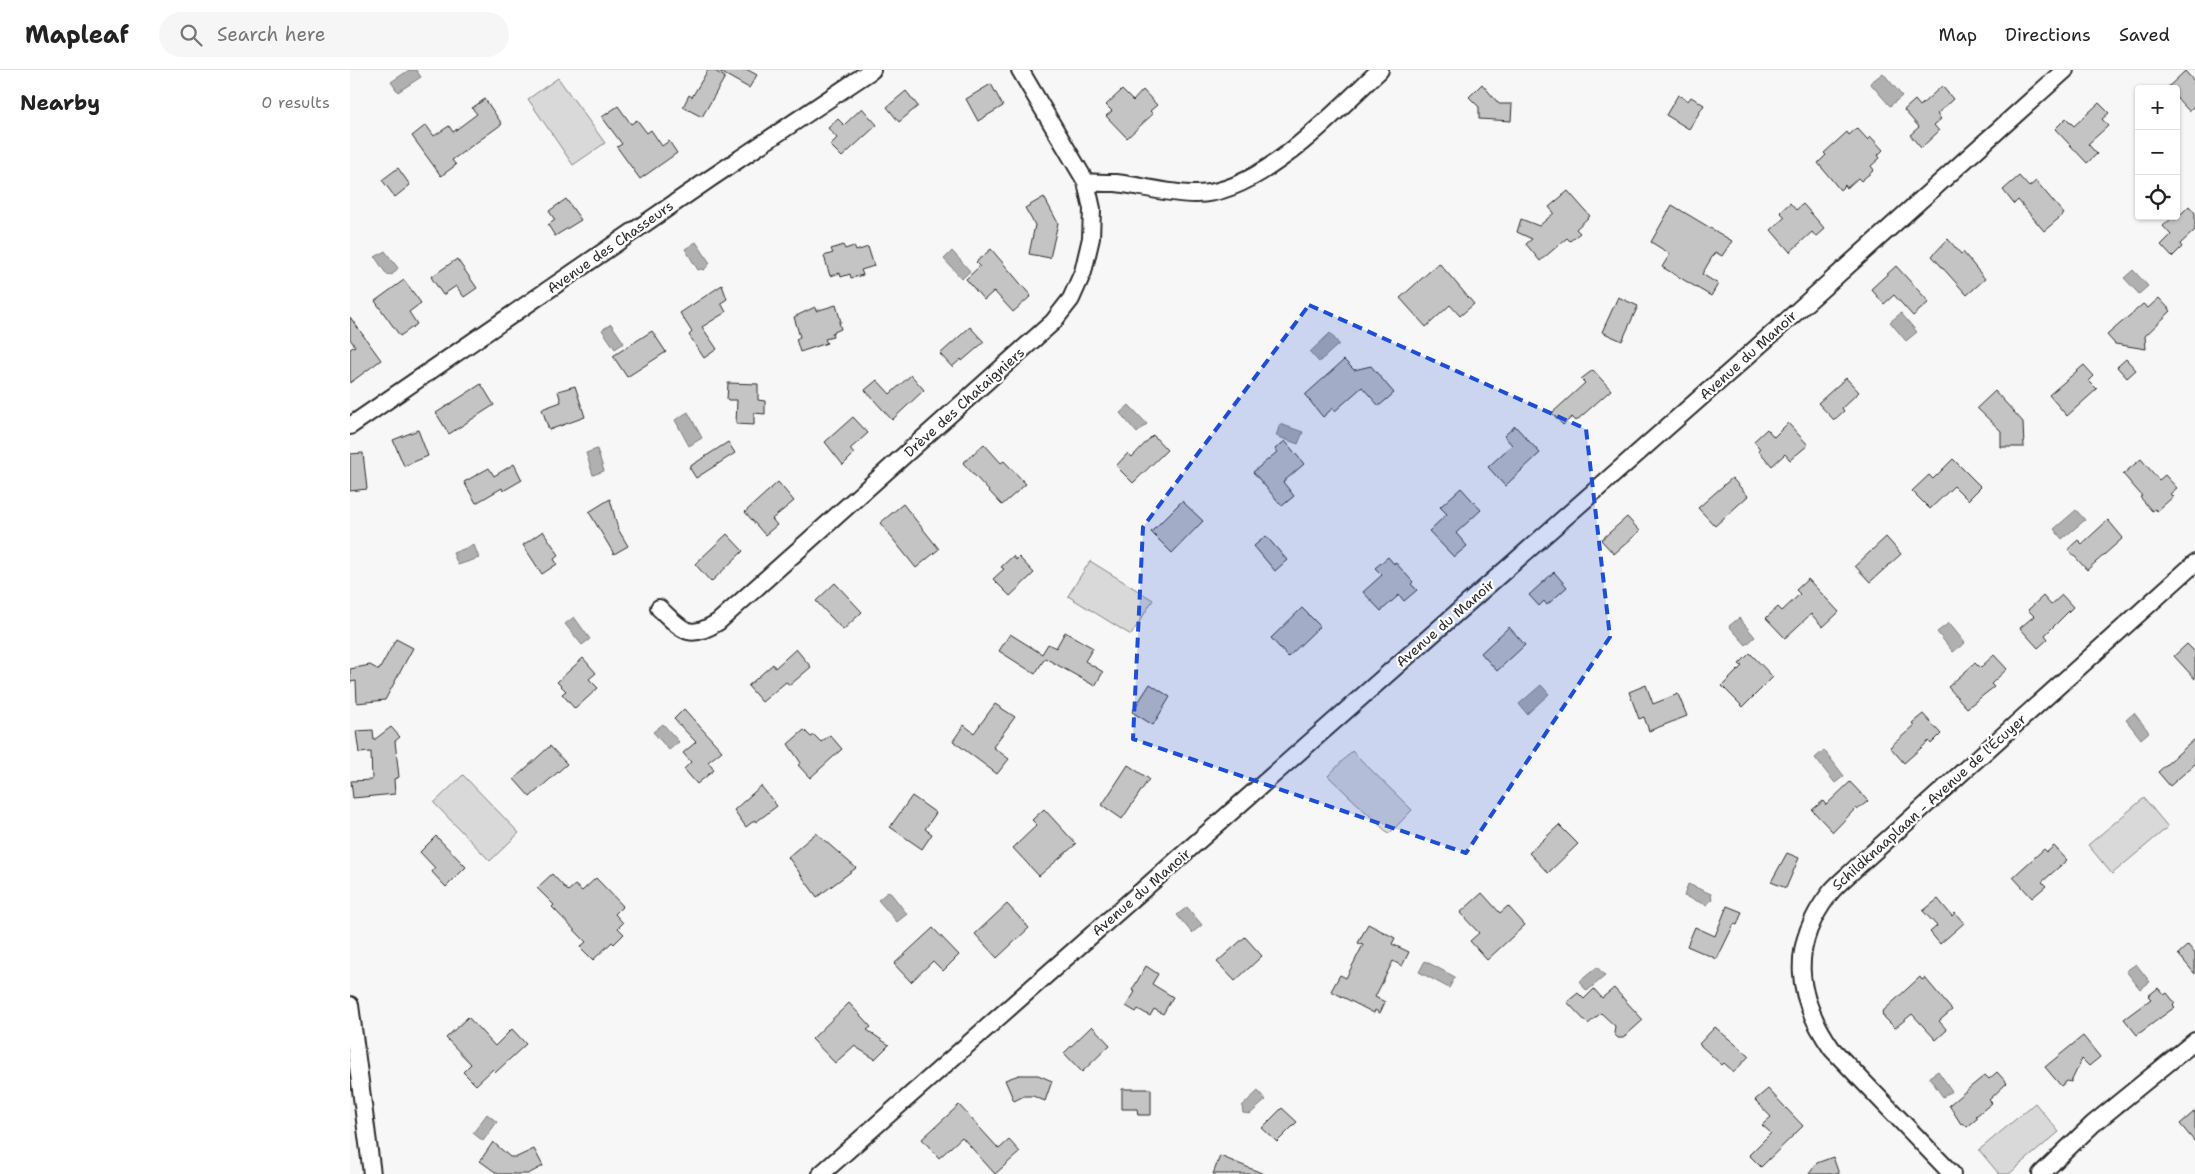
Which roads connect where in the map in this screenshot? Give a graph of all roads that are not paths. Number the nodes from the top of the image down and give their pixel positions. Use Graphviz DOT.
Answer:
graph roads {
  1 [pos="872,70"];
  2 [pos="1020,70"];
  3 [pos="1380,70"];
  4 [pos="2065,70"];
  5 [pos="1086,182"];
  6 [pos="350,426"];
  7 [pos="2195,563"];
  8 [pos="659,608"];
  9 [pos="350,1005"];
  10 [pos="2195,1041"];
  11 [pos="372,1174"];
  12 [pos="821,1174"];
  13 [pos="1952,1174"];
  14 [pos="2041,1174"];
  1 -- 6 [label="street, Avenue des Chasseurs"];
  2 -- 5 [label="street, Drève des Chataigniers"];
  3 -- 5 [label="street"];
  4 -- 12 [label="street, Avenue du Manoir"];
  5 -- 8 [label="street, Drève des Chataigniers"];
  7 -- 13 [label="street, Schildknaaplaan - Avenue de l'Écuyer"];
  9 -- 11 [label="street"];
  10 -- 14 [label="street"];
}
